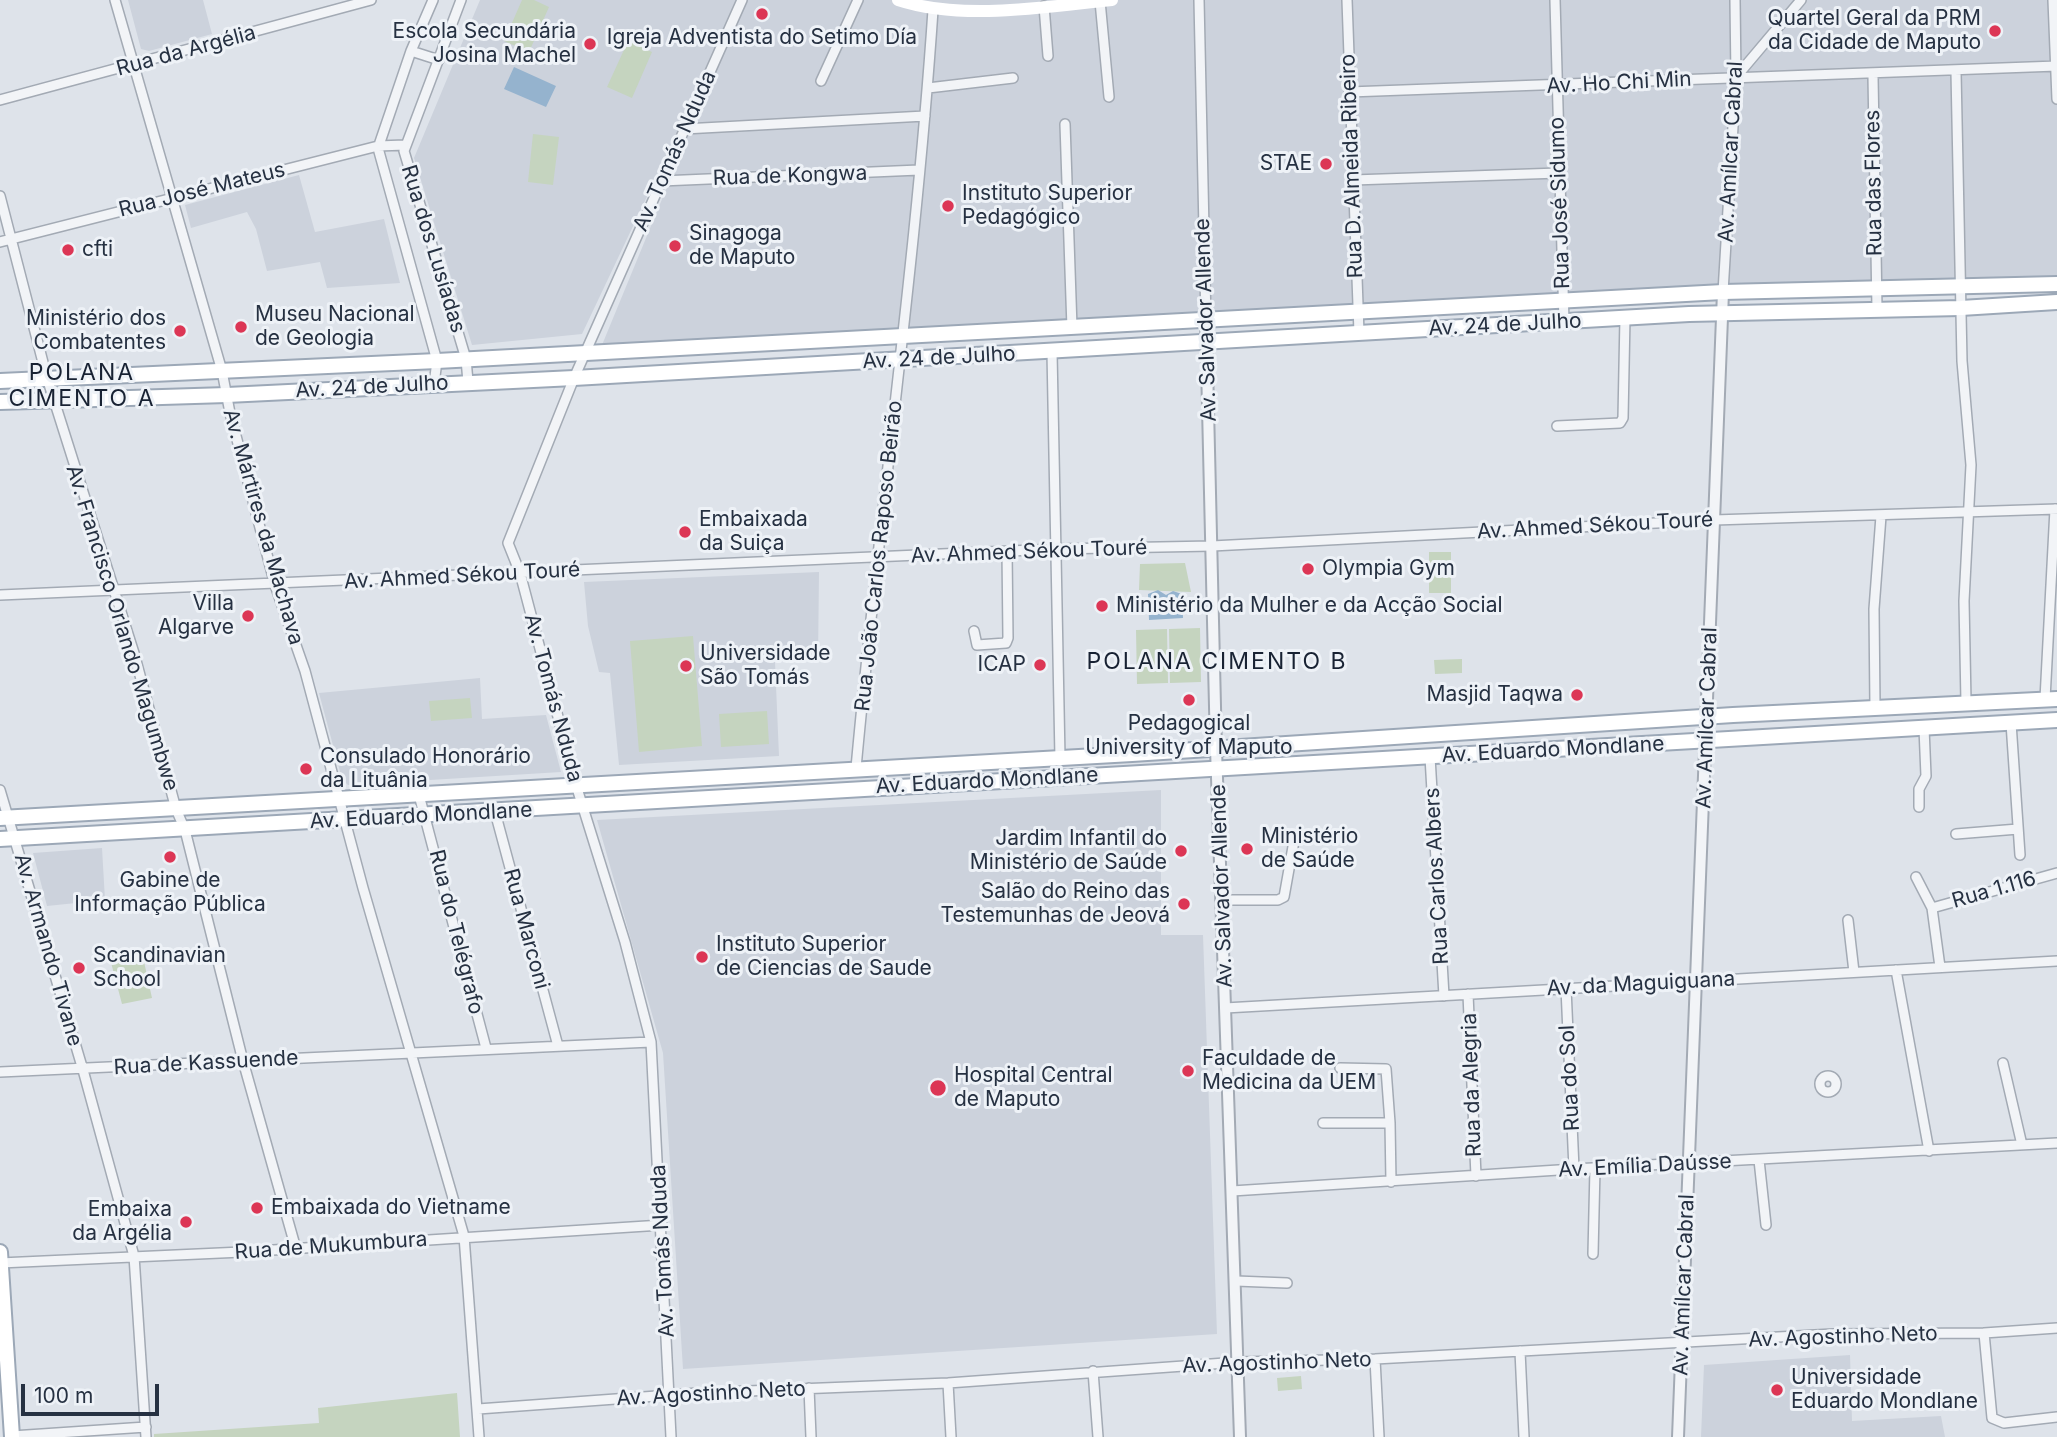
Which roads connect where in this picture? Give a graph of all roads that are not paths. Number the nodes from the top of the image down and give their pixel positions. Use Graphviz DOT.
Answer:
graph roads {
  1 [pos="115,0"];
  2 [pos="371,0"];
  3 [pos="433,0"];
  4 [pos="461,0"];
  5 [pos="742,0"];
  6 [pos="858,0"];
  7 [pos="898,0"];
  8 [pos="1199,0"];
  9 [pos="1347,0"];
  10 [pos="1555,0"];
  11 [pos="1735,0"];
  12 [pos="1801,0"];
  13 [pos="2053,0"];
  14 [pos="1106,1"];
  15 [pos="1044,6"];
  16 [pos="933,10"];
  17 [pos="411,51"];
  18 [pos="1048,56"];
  19 [pos="439,60"];
  20 [pos="134,65"];
  21 [pos="2056,66"];
  22 [pos="1956,72"];
  23 [pos="1873,76"];
  24 [pos="1736,77"];
  25 [pos="1013,78"];
  26 [pos="821,81"];
  27 [pos="1555,86"];
  28 [pos="928,88"];
  29 [pos="1349,92"];
  30 [pos="1109,97"];
  31 [pos="2057,99"];
  32 [pos="0,100"];
  33 [pos="925,116"];
  34 [pos="1065,124"];
  35 [pos="684,129"];
  36 [pos="405,145"];
  37 [pos="379,146"];
  38 [pos="919,170"];
  39 [pos="1559,173"];
  40 [pos="1353,180"];
  41 [pos="661,181"];
  42 [pos="0,196"];
  43 [pos="170,198"];
  44 [pos="12,239"];
  45 [pos="0,242"];
  46 [pos="2057,284"];
  47 [pos="1961,288"];
  48 [pos="1876,290"];
  49 [pos="1723,292"];
  50 [pos="1564,302"];
  51 [pos="2057,302"];
  52 [pos="1961,308"];
  53 [pos="1877,309"];
  54 [pos="1358,313"];
  55 [pos="1722,313"];
  56 [pos="1625,317"];
  57 [pos="1206,321"];
  58 [pos="1564,321"];
  59 [pos="1072,328"];
  60 [pos="1359,333"];
  61 [pos="903,336"];
  62 [pos="1206,342"];
  63 [pos="1052,352"];
  64 [pos="586,353"];
  65 [pos="434,354"];
  66 [pos="902,357"];
  67 [pos="466,359"];
  68 [pos="222,371"];
  69 [pos="47,378"];
  70 [pos="573,378"];
  71 [pos="0,381"];
  72 [pos="468,382"];
  73 [pos="434,384"];
  74 [pos="226,395"];
  75 [pos="54,400"];
  76 [pos="0,402"];
  77 [pos="1558,426"];
  78 [pos="2056,509"];
  79 [pos="1969,513"];
  80 [pos="1881,516"];
  81 [pos="1714,520"];
  82 [pos="1212,546"];
  83 [pos="1056,549"];
  84 [pos="1007,551"];
  85 [pos="875,557"];
  86 [pos="520,573"];
  87 [pos="275,585"];
  88 [pos="112,590"];
  89 [pos="0,595"];
  90 [pos="974,631"];
  91 [pos="2051,699"];
  92 [pos="1966,702"];
  93 [pos="1875,707"];
  94 [pos="1707,716"];
  95 [pos="2057,720"];
  96 [pos="2011,723"];
  97 [pos="1924,728"];
  98 [pos="1708,741"];
  99 [pos="1216,749"];
  100 [pos="1430,757"];
  101 [pos="1060,758"];
  102 [pos="856,768"];
  103 [pos="1218,768"];
  104 [pos="576,785"];
  105 [pos="0,790"];
  106 [pos="419,795"];
  107 [pos="342,799"];
  108 [pos="583,806"];
  109 [pos="1919,807"];
  110 [pos="176,809"];
  111 [pos="495,812"];
  112 [pos="426,816"];
  113 [pos="4,818"];
  114 [pos="347,820"];
  115 [pos="2018,829"];
  116 [pos="185,830"];
  117 [pos="1956,834"];
  118 [pos="0,839"];
  119 [pos="17,839"];
  120 [pos="1294,841"];
  121 [pos="2020,855"];
  122 [pos="2057,873"];
  123 [pos="1916,877"];
  124 [pos="1222,900"];
  125 [pos="1931,908"];
  126 [pos="1848,920"];
  127 [pos="2057,961"];
  128 [pos="1940,967"];
  129 [pos="1896,970"];
  130 [pos="1854,972"];
  131 [pos="1695,981"];
  132 [pos="1566,988"];
  133 [pos="1468,994"];
  134 [pos="1444,996"];
  135 [pos="1225,1008"];
  136 [pos="651,1042"];
  137 [pos="558,1046"];
  138 [pos="486,1048"];
  139 [pos="412,1054"];
  140 [pos="243,1061"];
  141 [pos="2003,1063"];
  142 [pos="1340,1068"];
  143 [pos="83,1070"];
  144 [pos="0,1072"];
  145 [pos="1324,1123"];
  146 [pos="1390,1123"];
  147 [pos="2057,1143"];
  148 [pos="2022,1145"];
  149 [pos="1929,1151"];
  150 [pos="1759,1160"];
  151 [pos="1689,1163"];
  152 [pos="1595,1168"];
  153 [pos="1574,1169"];
  154 [pos="1476,1176"];
  155 [pos="1391,1182"];
  156 [pos="1232,1191"];
  157 [pos="662,1225"];
  158 [pos="1766,1225"];
  159 [pos="464,1236"];
  160 [pos="296,1249"];
  161 [pos="1593,1254"];
  162 [pos="134,1256"];
  163 [pos="1,1259"];
  164 [pos="1236,1281"];
  165 [pos="1287,1283"];
  166 [pos="2057,1328"];
  167 [pos="1984,1333"];
  168 [pos="1682,1343"];
  169 [pos="1520,1351"];
  170 [pos="1375,1359"];
  171 [pos="1239,1362"];
  172 [pos="1093,1371"];
  173 [pos="948,1383"];
  174 [pos="809,1388"];
  175 [pos="669,1396"];
  176 [pos="478,1413"];
  177 [pos="2057,1417"];
  178 [pos="146,1432"];
  179 [pos="12,1437"];
  180 [pos="479,1437"];
  181 [pos="671,1437"];
  182 [pos="811,1437"];
  183 [pos="951,1437"];
  184 [pos="1098,1437"];
  185 [pos="1240,1437"];
  186 [pos="1379,1437"];
  187 [pos="1524,1437"];
  188 [pos="1678,1437"];
  1 -- 20 [label="street, Av. Mártires da Machava"];
  2 -- 20 [label="street, Rua da Argélia"];
  3 -- 17 [label="street, Rua dos Lusíadas"];
  4 -- 19 [label="street, Rua dos Lusíadas"];
  5 -- 35 [label="street, Av. Tomás Nduda"];
  6 -- 26 [label="street"];
  7 -- 16 [label="main road"];
  8 -- 57 [label="street, Av. Salvador Allende"];
  9 -- 29 [label="street, Rua D. Almeida Ribeiro"];
  10 -- 27 [label="street, Rua José Sidumo"];
  11 -- 24 [label="street, Av. Amílcar Cabral"];
  12 -- 24 [label="street"];
  13 -- 21 [label="street"];
  14 -- 15 [label="main road"];
  14 -- 30 [label="street"];
  15 -- 16 [label="main road"];
  15 -- 18 [label="street"];
  16 -- 28 [label="street, Rua João Carlos Raposo Beirão"];
  17 -- 19 [label="street"];
  17 -- 37 [label="street, Rua dos Lusíadas"];
  19 -- 36 [label="street, Rua dos Lusíadas"];
  20 -- 32 [label="street, Rua da Argélia"];
  20 -- 43 [label="street, Av. Mártires da Machava"];
  21 -- 22 [label="street, Av. Ho Chi Min"];
  21 -- 31 [label="street"];
  22 -- 23 [label="street, Av. Ho Chi Min"];
  22 -- 47 [label="street"];
  23 -- 24 [label="street, Av. Ho Chi Min"];
  23 -- 48 [label="street, Rua das Flores"];
  24 -- 27 [label="street, Av. Ho Chi Min"];
  24 -- 49 [label="street, Av. Amílcar Cabral"];
  25 -- 28 [label="street"];
  27 -- 29 [label="street, Av. Ho Chi Min"];
  27 -- 39 [label="street, Rua José Sidumo"];
  28 -- 33 [label="street, Rua João Carlos Raposo Beirão"];
  29 -- 40 [label="street, Rua D. Almeida Ribeiro"];
  33 -- 35 [label="street"];
  33 -- 38 [label="street, Rua João Carlos Raposo Beirão"];
  34 -- 59 [label="street"];
  35 -- 41 [label="street, Av. Tomás Nduda"];
  36 -- 37 [label="street, Rua José Mateus"];
  36 -- 67 [label="street, Rua dos Lusíadas"];
  37 -- 43 [label="street, Rua José Mateus"];
  37 -- 65 [label="street, Rua dos Lusíadas"];
  38 -- 41 [label="street, Rua de Kongwa"];
  38 -- 61 [label="street, Rua João Carlos Raposo Beirão"];
  39 -- 40 [label="street"];
  39 -- 50 [label="street, Rua José Sidumo"];
  40 -- 54 [label="street, Rua D. Almeida Ribeiro"];
  41 -- 64 [label="street, Av. Tomás Nduda"];
  42 -- 44 [label="street, Av. Francisco Orlando Magumbwe"];
  43 -- 44 [label="street, Rua José Mateus"];
  43 -- 68 [label="street, Av. Mártires da Machava"];
  44 -- 45 [label="street, Rua José Mateus"];
  44 -- 69 [label="street, Av. Francisco Orlando Magumbwe"];
  46 -- 47 [label="main road, Av. 24 de Julho"];
  47 -- 48 [label="main road, Av. 24 de Julho"];
  47 -- 52 [label="street"];
  48 -- 49 [label="main road, Av. 24 de Julho"];
  48 -- 53 [label="street, Rua das Flores"];
  49 -- 50 [label="main road, Av. 24 de Julho"];
  49 -- 55 [label="street, Av. Amílcar Cabral"];
  50 -- 54 [label="main road, Av. 24 de Julho"];
  50 -- 58 [label="street, Rua José Sidumo"];
  51 -- 52 [label="main road"];
  52 -- 53 [label="main road, Av. 24 de Julho"];
  52 -- 79 [label="street"];
  53 -- 55 [label="main road, Av. 24 de Julho"];
  54 -- 57 [label="main road, Av. 24 de Julho"];
  54 -- 60 [label="street, Rua D. Almeida Ribeiro"];
  55 -- 56 [label="main road, Av. 24 de Julho"];
  55 -- 81 [label="street, Av. Amílcar Cabral"];
  56 -- 58 [label="main road, Av. 24 de Julho"];
  56 -- 77 [label="street"];
  57 -- 59 [label="main road, Av. 24 de Julho"];
  57 -- 62 [label="street, Av. Salvador Allende"];
  58 -- 60 [label="main road, Av. 24 de Julho"];
  59 -- 61 [label="main road, Av. 24 de Julho"];
  60 -- 62 [label="main road, Av. 24 de Julho"];
  61 -- 64 [label="main road, Av. 24 de Julho"];
  61 -- 66 [label="street, Rua João Carlos Raposo Beirão"];
  62 -- 63 [label="main road, Av. 24 de Julho"];
  62 -- 82 [label="street, Av. Salvador Allende"];
  63 -- 66 [label="main road, Av. 24 de Julho"];
  63 -- 83 [label="street"];
  64 -- 67 [label="main road, Av. 24 de Julho"];
  64 -- 70 [label="street, Av. Tomás Nduda"];
  65 -- 67 [label="main road, Av. 24 de Julho"];
  65 -- 68 [label="main road, Av. 24 de Julho"];
  65 -- 73 [label="street, Rua dos Lusíadas"];
  66 -- 70 [label="main road, Av. 24 de Julho"];
  66 -- 85 [label="street, Rua João Carlos Raposo Beirão"];
  67 -- 72 [label="street, Rua dos Lusíadas"];
  68 -- 69 [label="main road, Av. 24 de Julho"];
  68 -- 74 [label="street, Av. Mártires da Machava"];
  69 -- 71 [label="main road, Av. 24 de Julho"];
  69 -- 75 [label="street, Av. Francisco Orlando Magumbwe"];
  70 -- 72 [label="main road, Av. 24 de Julho"];
  70 -- 86 [label="street, Av. Tomás Nduda"];
  72 -- 73 [label="main road, Av. 24 de Julho"];
  73 -- 74 [label="main road, Av. 24 de Julho"];
  74 -- 75 [label="main road, Av. 24 de Julho"];
  74 -- 87 [label="street, Av. Mártires da Machava"];
  75 -- 76 [label="main road, Av. 24 de Julho"];
  75 -- 88 [label="street, Av. Francisco Orlando Magumbwe"];
  78 -- 79 [label="street, Av. Ahmed Sékou Touré"];
  78 -- 91 [label="street"];
  79 -- 80 [label="street, Av. Ahmed Sékou Touré"];
  79 -- 92 [label="street"];
  80 -- 81 [label="street, Av. Ahmed Sékou Touré"];
  80 -- 93 [label="street"];
  81 -- 82 [label="street, Av. Ahmed Sékou Touré"];
  81 -- 94 [label="street, Av. Amílcar Cabral"];
  82 -- 83 [label="street, Av. Ahmed Sékou Touré"];
  82 -- 99 [label="street, Av. Salvador Allende"];
  83 -- 84 [label="street, Av. Ahmed Sékou Touré"];
  83 -- 101 [label="street"];
  84 -- 85 [label="street, Av. Ahmed Sékou Touré"];
  84 -- 90 [label="street"];
  85 -- 86 [label="street, Av. Ahmed Sékou Touré"];
  85 -- 102 [label="street, Rua João Carlos Raposo Beirão"];
  86 -- 87 [label="street, Av. Ahmed Sékou Touré"];
  86 -- 104 [label="street, Av. Tomás Nduda"];
  87 -- 88 [label="street, Av. Ahmed Sékou Touré"];
  87 -- 107 [label="street, Av. Mártires da Machava"];
  88 -- 89 [label="street, Av. Ahmed Sékou Touré"];
  88 -- 110 [label="street, Av. Francisco Orlando Magumbwe"];
  91 -- 92 [label="main road, Av. Eduardo Mondlane"];
  92 -- 93 [label="main road, Av. Eduardo Mondlane"];
  93 -- 94 [label="main road, Av. Eduardo Mondlane"];
  94 -- 98 [label="street, Av. Amílcar Cabral"];
  94 -- 99 [label="main road, Av. Eduardo Mondlane"];
  95 -- 96 [label="main road, Av. Eduardo Mondlane"];
  96 -- 97 [label="main road, Av. Eduardo Mondlane"];
  96 -- 115 [label="street"];
  97 -- 98 [label="main road, Av. Eduardo Mondlane"];
  97 -- 109 [label="street"];
  98 -- 100 [label="main road, Av. Eduardo Mondlane"];
  98 -- 131 [label="street, Av. Amílcar Cabral"];
  99 -- 101 [label="main road, Av. Eduardo Mondlane"];
  99 -- 103 [label="street, Av. Salvador Allende"];
  100 -- 103 [label="main road, Av. Eduardo Mondlane"];
  100 -- 134 [label="street, Rua Carlos Albers"];
  101 -- 102 [label="main road, Av. Eduardo Mondlane"];
  102 -- 104 [label="main road, Av. Eduardo Mondlane"];
  103 -- 108 [label="main road, Av. Eduardo Mondlane"];
  103 -- 124 [label="street, Av. Salvador Allende"];
  104 -- 106 [label="main road, Av. Eduardo Mondlane"];
  104 -- 108 [label="street, Av. Tomás Nduda"];
  105 -- 113 [label="street, Av. Armando Tivane"];
  106 -- 107 [label="main road, Av. Eduardo Mondlane"];
  106 -- 112 [label="street, Rua do Telégrafo"];
  107 -- 110 [label="main road, Av. Eduardo Mondlane"];
  107 -- 114 [label="street, Av. Mártires da Machava"];
  108 -- 111 [label="main road, Av. Eduardo Mondlane"];
  108 -- 136 [label="street, Av. Tomás Nduda"];
  110 -- 113 [label="main road, Av. Eduardo Mondlane"];
  110 -- 116 [label="street, Av. Francisco Orlando Magumbwe"];
  111 -- 112 [label="main road, Av. Eduardo Mondlane"];
  111 -- 137 [label="street, Rua Marconi"];
  112 -- 114 [label="main road, Av. Eduardo Mondlane"];
  112 -- 138 [label="street, Rua do Telégrafo"];
  113 -- 119 [label="street, Av. Armando Tivane"];
  114 -- 116 [label="main road, Av. Eduardo Mondlane"];
  114 -- 139 [label="street, Av. Mártires da Machava"];
  115 -- 117 [label="street"];
  115 -- 121 [label="street"];
  116 -- 119 [label="main road, Av. Eduardo Mondlane"];
  116 -- 140 [label="street, Av. Francisco Orlando Magumbwe"];
  118 -- 119 [label="main road, Av. Eduardo Mondlane"];
  119 -- 143 [label="street, Av. Armando Tivane"];
  120 -- 124 [label="street"];
  122 -- 125 [label="street, Rua 1.116"];
  123 -- 125 [label="street"];
  124 -- 135 [label="street, Av. Salvador Allende"];
  125 -- 128 [label="street"];
  126 -- 130 [label="street"];
  127 -- 128 [label="street, Av. da Maguiguana"];
  128 -- 129 [label="street, Av. da Maguiguana"];
  129 -- 130 [label="street, Av. da Maguiguana"];
  129 -- 149 [label="street"];
  130 -- 131 [label="street, Av. da Maguiguana"];
  131 -- 132 [label="street, Av. da Maguiguana"];
  131 -- 151 [label="street, Av. Amílcar Cabral"];
  132 -- 133 [label="street, Av. da Maguiguana"];
  132 -- 153 [label="street, Rua do Sol"];
  133 -- 134 [label="street, Av. da Maguiguana"];
  133 -- 154 [label="street, Rua da Alegria"];
  134 -- 135 [label="street, Av. da Maguiguana"];
  135 -- 156 [label="street, Av. Salvador Allende"];
  136 -- 137 [label="street"];
  136 -- 157 [label="street, Av. Tomás Nduda"];
  137 -- 138 [label="street"];
  138 -- 139 [label="street, Rua de Kassuende"];
  139 -- 140 [label="street, Rua de Kassuende"];
  139 -- 159 [label="street, Av. Mártires da Machava"];
  140 -- 143 [label="street, Rua de Kassuende"];
  140 -- 160 [label="street, Av. Francisco Orlando Magumbwe"];
  141 -- 148 [label="street"];
  142 -- 146 [label="street"];
  143 -- 144 [label="street, Rua de Kassuende"];
  143 -- 162 [label="street, Av. Armando Tivane"];
  145 -- 146 [label="street"];
  146 -- 155 [label="street"];
  147 -- 148 [label="street, Av. Emília Daússe"];
  148 -- 149 [label="street, Av. Emília Daússe"];
  149 -- 150 [label="street, Av. Emília Daússe"];
  150 -- 151 [label="street, Av. Emília Daússe"];
  150 -- 158 [label="street"];
  151 -- 152 [label="street, Av. Emília Daússe"];
  151 -- 168 [label="street, Av. Amílcar Cabral"];
  152 -- 153 [label="street, Av. Emília Daússe"];
  152 -- 161 [label="street"];
  153 -- 154 [label="street, Av. Emília Daússe"];
  154 -- 155 [label="street, Av. Emília Daússe"];
  155 -- 156 [label="street, Av. Emília Daússe"];
  156 -- 164 [label="street, Av. Salvador Allende"];
  157 -- 159 [label="street, Rua de Mukumbura"];
  157 -- 175 [label="street, Av. Tomás Nduda"];
  159 -- 160 [label="street, Rua de Mukumbura"];
  159 -- 176 [label="street, Av. Mártires da Machava"];
  160 -- 162 [label="street, Rua de Mukumbura"];
  162 -- 163 [label="street, Rua de Mukumbura"];
  162 -- 178 [label="street"];
  163 -- 179 [label="main road"];
  164 -- 165 [label="street"];
  164 -- 171 [label="street, Av. Salvador Allende"];
  166 -- 167 [label="street, Av. Agostinho Neto"];
  167 -- 168 [label="street, Av. Agostinho Neto"];
  167 -- 177 [label="street"];
  168 -- 169 [label="street, Av. Agostinho Neto"];
  168 -- 188 [label="street, Av. Amílcar Cabral"];
  169 -- 170 [label="street, Av. Agostinho Neto"];
  169 -- 187 [label="street"];
  170 -- 171 [label="street, Av. Agostinho Neto"];
  170 -- 186 [label="street"];
  171 -- 172 [label="street, Av. Agostinho Neto"];
  171 -- 185 [label="street, Av. Salvador Allende"];
  172 -- 173 [label="street, Av. Agostinho Neto"];
  172 -- 184 [label="street"];
  173 -- 174 [label="street, Av. Agostinho Neto"];
  173 -- 183 [label="street"];
  174 -- 175 [label="street, Av. Agostinho Neto"];
  174 -- 182 [label="street"];
  175 -- 176 [label="street, Av. Agostinho Neto"];
  175 -- 181 [label="street, Av. Tomás Nduda"];
  176 -- 180 [label="street"];
  178 -- 179 [label="street"];
}
